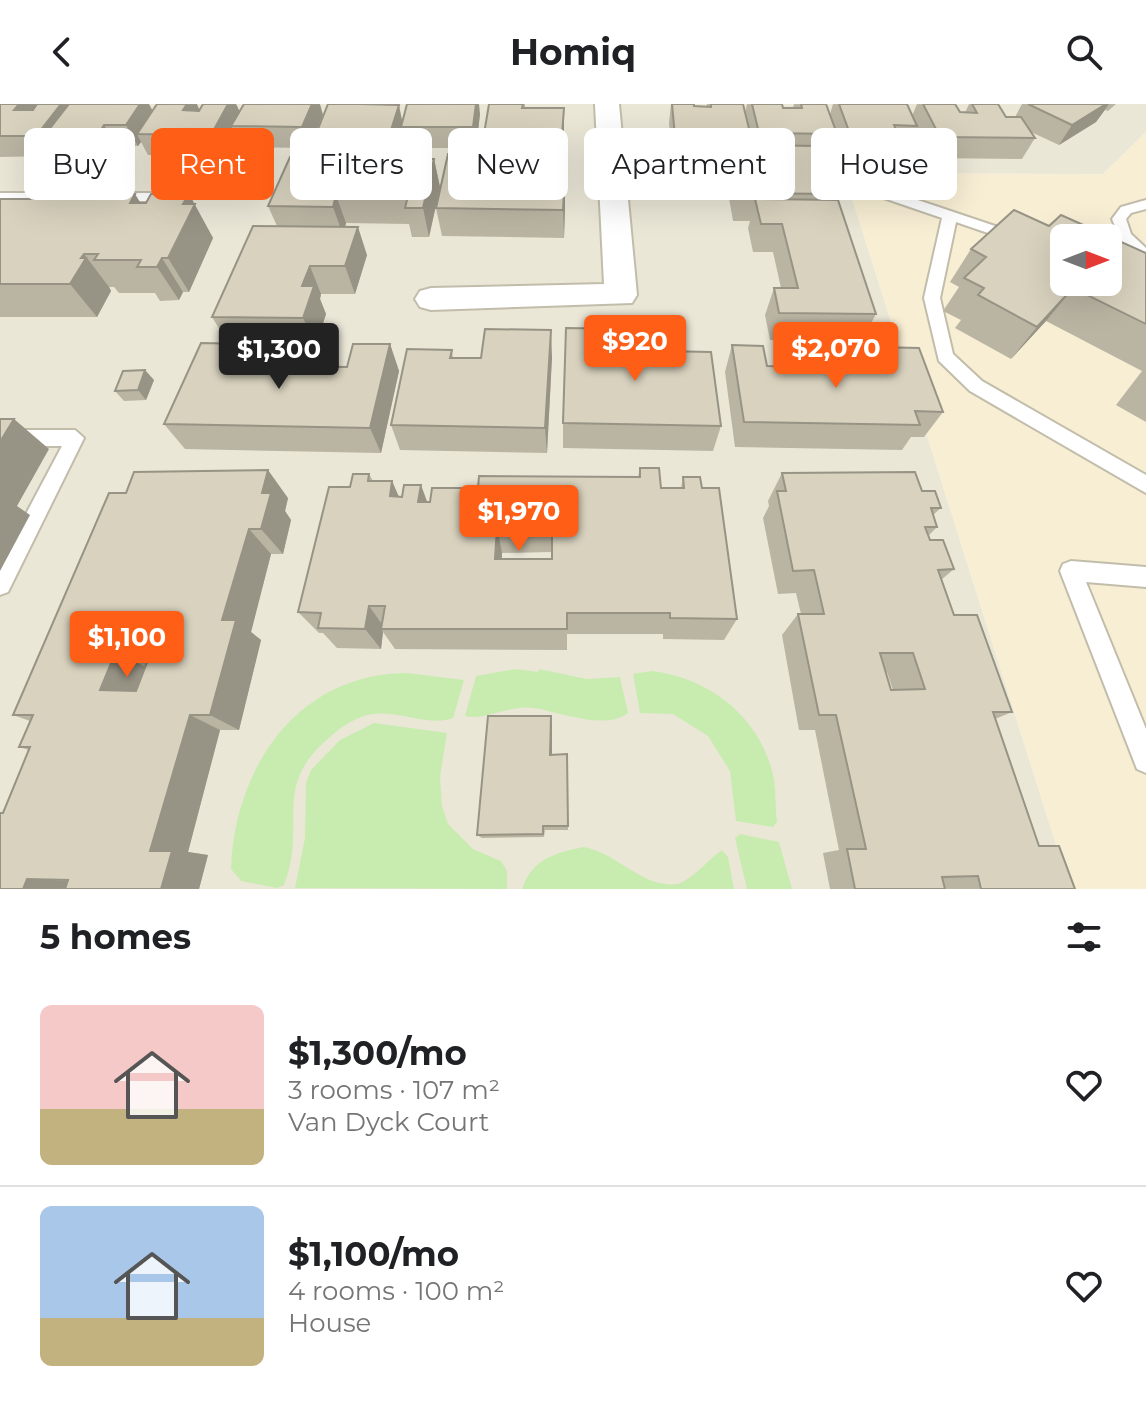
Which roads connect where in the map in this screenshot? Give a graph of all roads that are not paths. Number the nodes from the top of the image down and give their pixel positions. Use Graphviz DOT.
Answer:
graph roads {
  1 [pos="607,104"];
  2 [pos="0,197"];
  3 [pos="151,197"];
  4 [pos="903,200"];
  5 [pos="1146,204"];
  6 [pos="950,216"];
  7 [pos="1028,242"];
  8 [pos="1146,255"];
  9 [pos="431,299"];
  10 [pos="0,438"];
  11 [pos="1146,485"];
  12 [pos="1146,577"];
  13 [pos="0,585"];
  14 [pos="1146,760"];
  1 -- 9 [label="street"];
  2 -- 3 [label="lane"];
  4 -- 6 [label="lane"];
  5 -- 8 [label="lane"];
  6 -- 7 [label="lane"];
  6 -- 11 [label="lane"];
  10 -- 13 [label="lane"];
  12 -- 14 [label="lane"];
}
